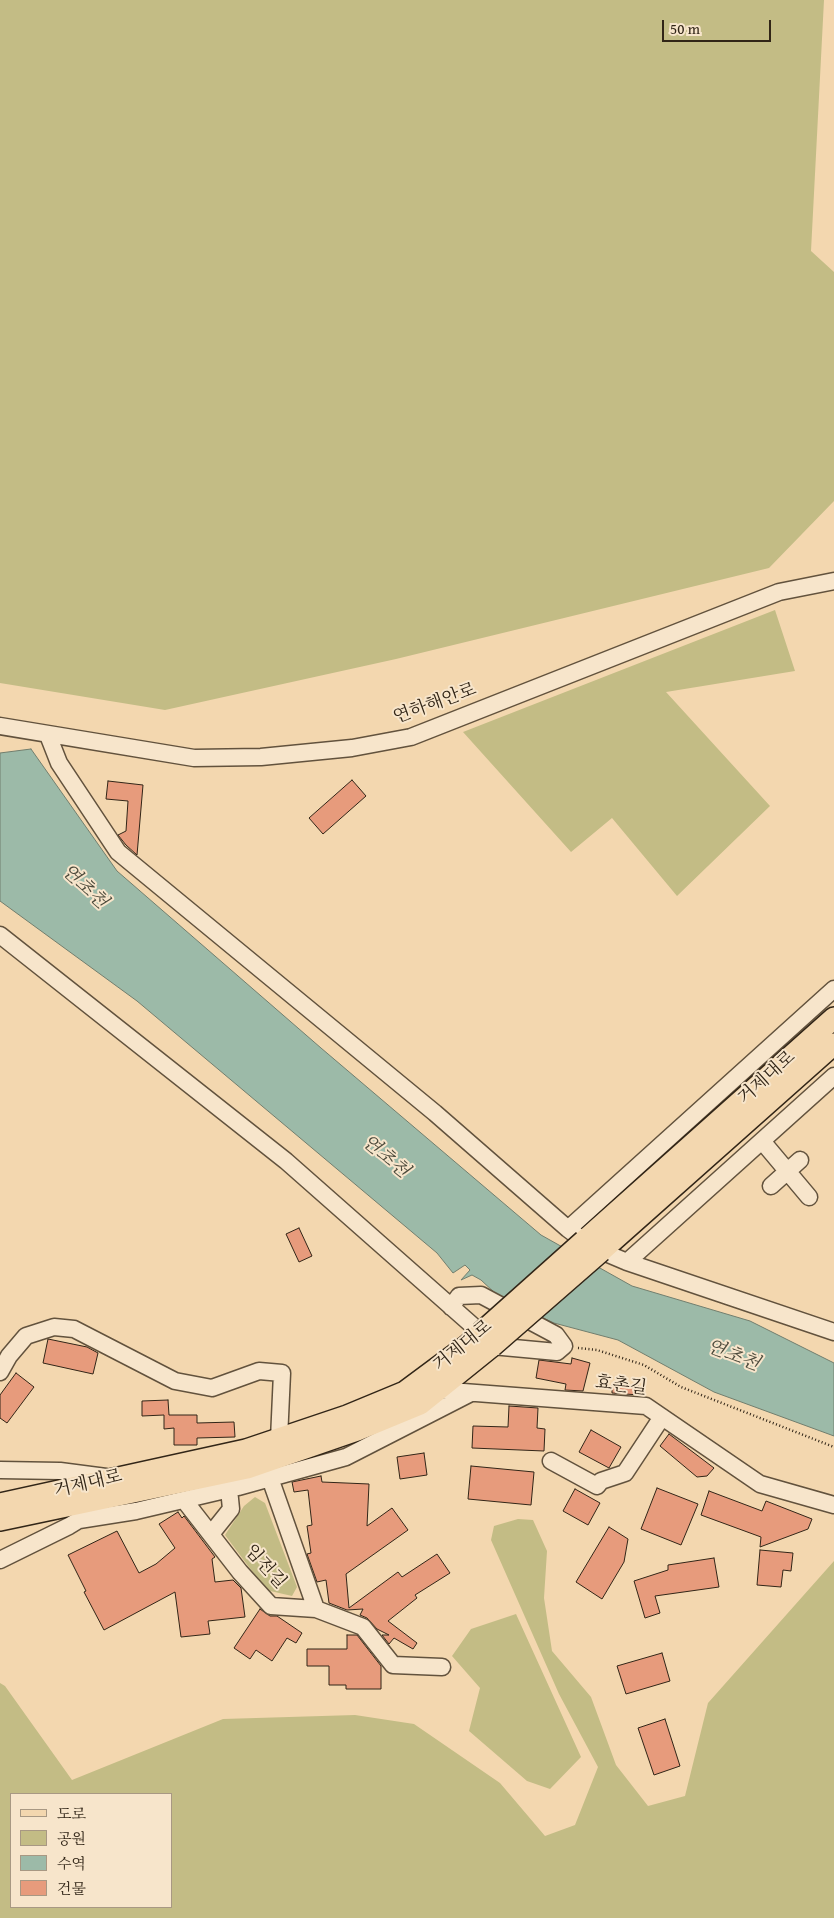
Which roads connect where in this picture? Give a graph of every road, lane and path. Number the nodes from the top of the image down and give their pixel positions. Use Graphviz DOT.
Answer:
graph roads {
  1 [pos="834,581"];
  2 [pos="0,726"];
  3 [pos="48,735"];
  4 [pos="0,935"];
  5 [pos="834,989"];
  6 [pos="834,1018"];
  7 [pos="834,1044"];
  8 [pos="834,1076"];
  9 [pos="762,1141"];
  10 [pos="800,1160"];
  11 [pos="788,1171"];
  12 [pos="771,1186"];
  13 [pos="809,1197"];
  14 [pos="584,1240"];
  15 [pos="627,1262"];
  16 [pos="451,1307"];
  17 [pos="834,1332"];
  18 [pos="487,1340"];
  19 [pos="564,1346"];
  20 [pos="0,1372"];
  21 [pos="437,1390"];
  22 [pos="471,1393"];
  23 [pos="662,1417"];
  24 [pos="279,1439"];
  25 [pos="834,1447"];
  26 [pos="551,1461"];
  27 [pos="0,1470"];
  28 [pos="270,1478"];
  29 [pos="117,1486"];
  30 [pos="229,1489"];
  31 [pos="184,1500"];
  32 [pos="0,1504"];
  33 [pos="834,1506"];
  34 [pos="0,1520"];
  35 [pos="79,1520"];
  36 [pos="211,1534"];
  37 [pos="0,1560"];
  38 [pos="316,1609"];
  39 [pos="442,1667"];
  1 -- 3 [label="street, 연하해안로"];
  2 -- 3 [label="street, 연하해안로"];
  3 -- 14 [label="street"];
  4 -- 16 [label="street"];
  5 -- 14 [label="street"];
  6 -- 14 [label="main road, 거제대로"];
  7 -- 14 [label="main road, 거제대로"];
  8 -- 9 [label="street"];
  9 -- 11 [label="street"];
  9 -- 15 [label="street"];
  10 -- 11 [label="street"];
  11 -- 12 [label="street"];
  11 -- 13 [label="street"];
  14 -- 15 [label="street"];
  14 -- 18 [label="main road, 거제대로, bridge"];
  15 -- 17 [label="street"];
  16 -- 18 [label="street"];
  16 -- 19 [label="street"];
  18 -- 19 [label="street"];
  18 -- 21 [label="main road, 거제대로"];
  18 -- 24 [label="main road, 거제대로"];
  19 -- 25 [label="path"];
  20 -- 24 [label="street"];
  21 -- 22 [label="street, 효촌길"];
  21 -- 29 [label="main road, 거제대로"];
  22 -- 23 [label="street, 효촌길"];
  22 -- 28 [label="street"];
  23 -- 26 [label="street"];
  23 -- 33 [label="street, 효촌길"];
  24 -- 29 [label="main road, 거제대로"];
  27 -- 29 [label="street"];
  28 -- 30 [label="street"];
  28 -- 38 [label="street"];
  29 -- 32 [label="main road, 거제대로"];
  29 -- 34 [label="main road, 거제대로"];
  29 -- 35 [label="street"];
  30 -- 31 [label="street"];
  30 -- 36 [label="street"];
  31 -- 35 [label="street"];
  31 -- 36 [label="street, 임전길"];
  35 -- 37 [label="street"];
  36 -- 38 [label="street, 임전길"];
  38 -- 39 [label="street, 임전길"];
}
